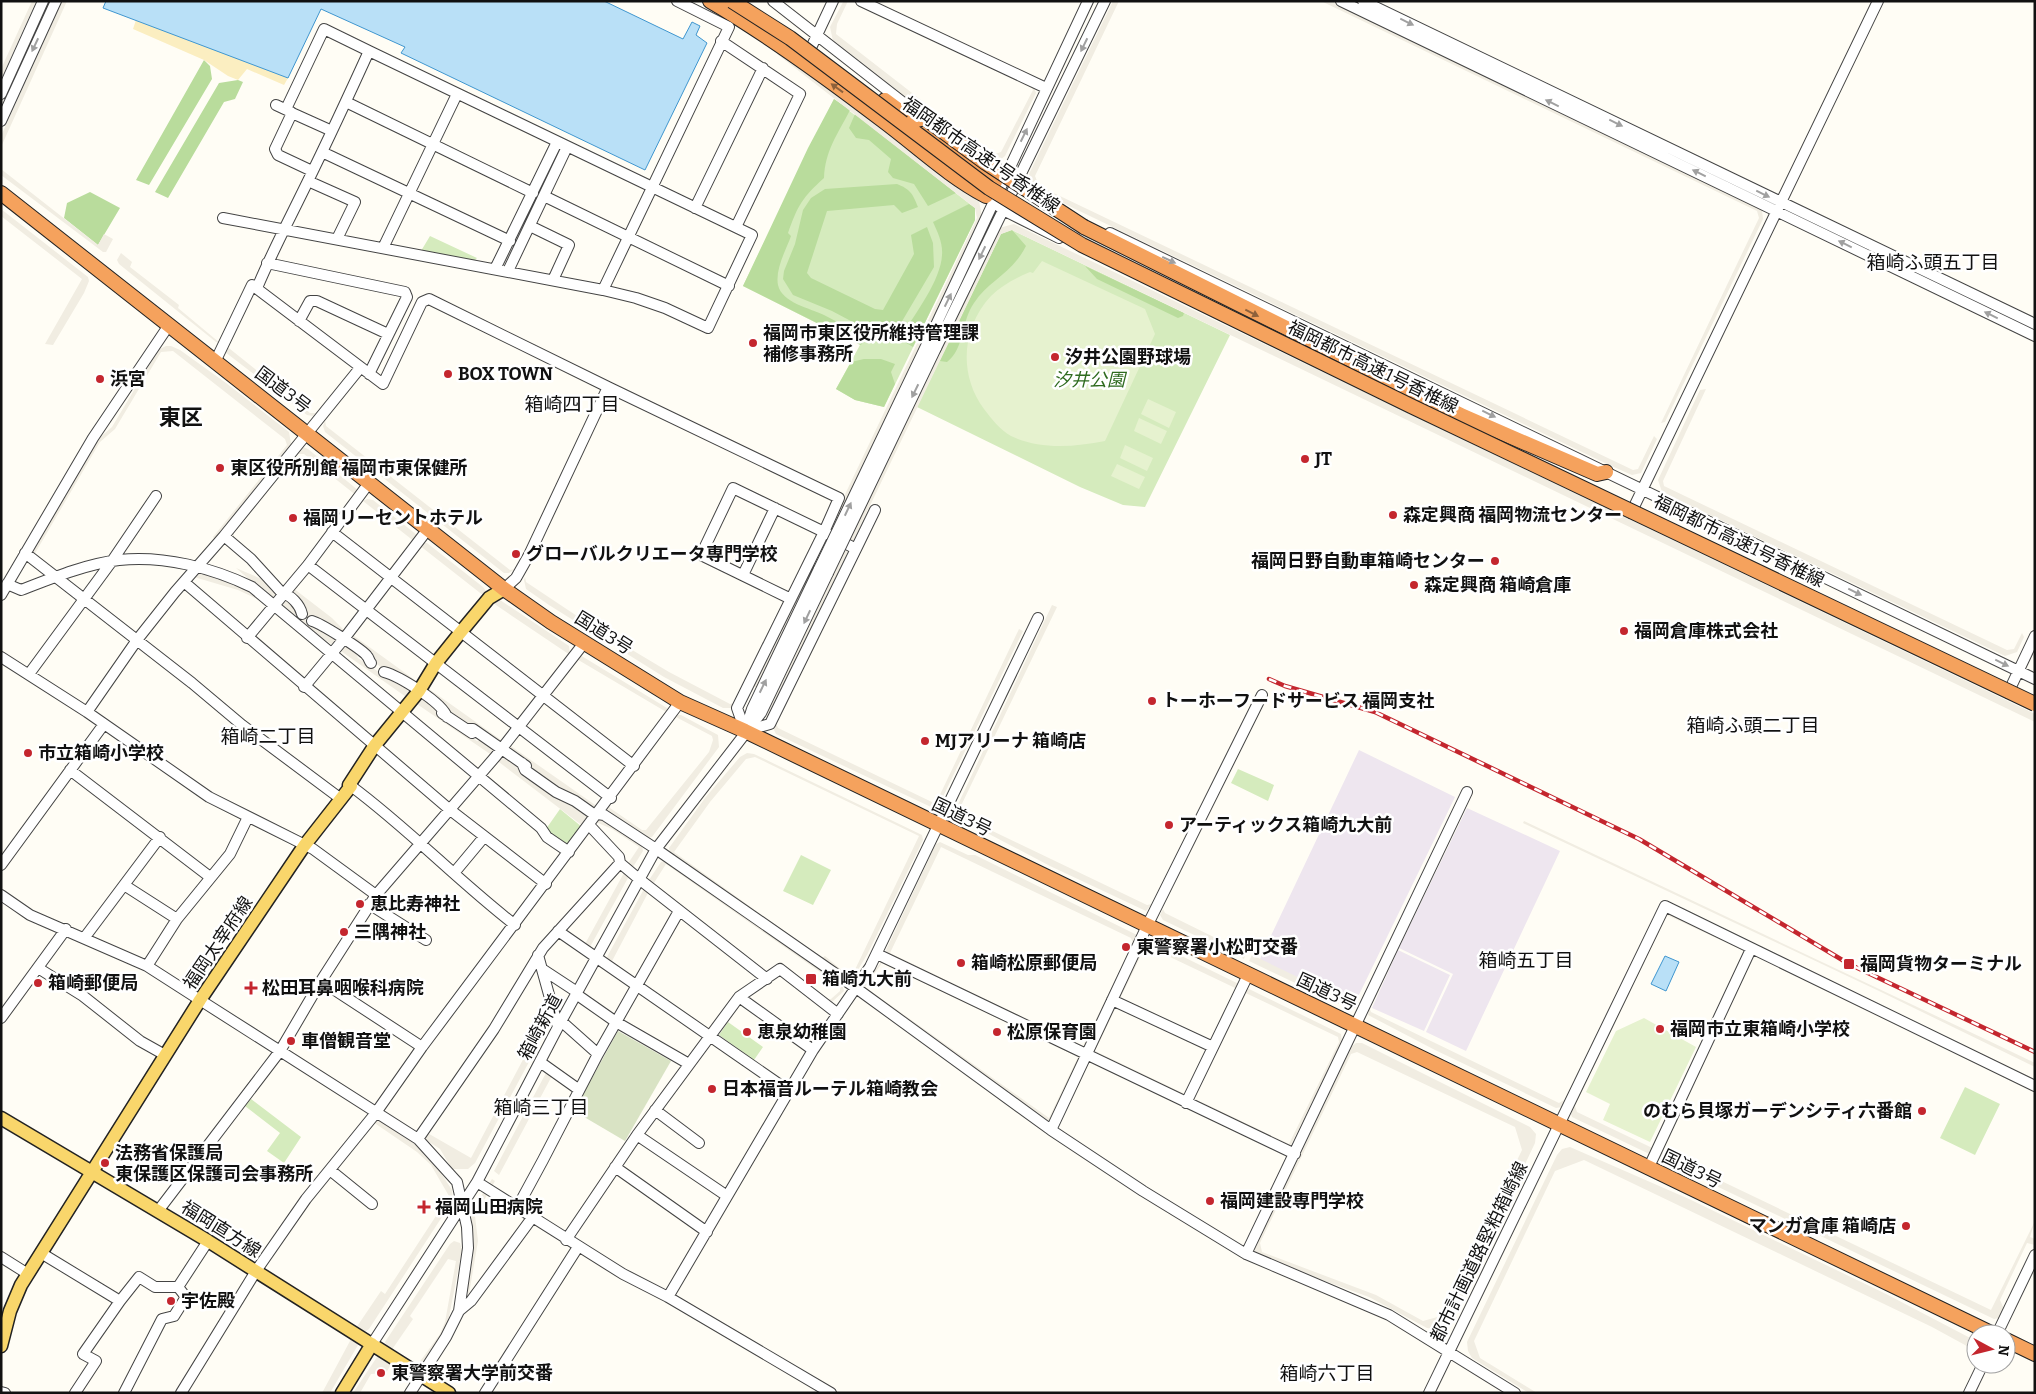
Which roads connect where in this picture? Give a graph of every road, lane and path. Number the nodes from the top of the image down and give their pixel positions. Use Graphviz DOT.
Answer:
graph roads {
  1 [pos="43,1"];
  2 [pos="56,1"];
  3 [pos="677,1"];
  4 [pos="710,1"];
  5 [pos="731,1"];
  6 [pos="740,1"];
  7 [pos="773,1"];
  8 [pos="833,1"];
  9 [pos="861,1"];
  10 [pos="1088,1"];
  11 [pos="1105,1"];
  12 [pos="1341,1"];
  13 [pos="1363,1"];
  14 [pos="1878,1"];
  15 [pos="747,6"];
  16 [pos="817,35"];
  17 [pos="721,41"];
  18 [pos="810,50"];
  19 [pos="369,51"];
  20 [pos="763,68"];
  21 [pos="1046,88"];
  22 [pos="1,94"];
  23 [pos="457,94"];
  24 [pos="346,102"];
  25 [pos="276,105"];
  26 [pos="289,111"];
  27 [pos="1,121"];
  28 [pos="912,121"];
  29 [pos="332,131"];
  30 [pos="557,142"];
  31 [pos="432,144"];
  32 [pos="567,147"];
  33 [pos="322,152"];
  34 [pos="312,171"];
  35 [pos="1004,180"];
  36 [pos="308,181"];
  37 [pos="1015,186"];
  38 [pos="652,188"];
  39 [pos="1,193"];
  40 [pos="533,193"];
  41 [pos="408,194"];
  42 [pos="544,196"];
  43 [pos="990,199"];
  44 [pos="1779,207"];
  45 [pos="695,208"];
  46 [pos="1003,210"];
  47 [pos="222,218"];
  48 [pos="530,226"];
  49 [pos="736,228"];
  50 [pos="284,229"];
  51 [pos="629,238"];
  52 [pos="337,239"];
  53 [pos="510,241"];
  54 [pos="384,248"];
  55 [pos="268,263"];
  56 [pos="495,269"];
  57 [pos="508,271"];
  58 [pos="553,280"];
  59 [pos="729,286"];
  60 [pos="257,288"];
  61 [pos="603,290"];
  62 [pos="299,321"];
  63 [pos="2035,324"];
  64 [pos="169,325"];
  65 [pos="388,334"];
  66 [pos="2035,336"];
  67 [pos="931,346"];
  68 [pos="215,362"];
  69 [pos="360,368"];
  70 [pos="369,374"];
  71 [pos="608,387"];
  72 [pos="307,432"];
  73 [pos="1606,472"];
  74 [pos="369,482"];
  75 [pos="1644,489"];
  76 [pos="156,496"];
  77 [pos="775,508"];
  78 [pos="875,510"];
  79 [pos="1631,513"];
  80 [pos="428,529"];
  81 [pos="332,532"];
  82 [pos="824,532"];
  83 [pos="224,536"];
  84 [pos="856,549"];
  85 [pos="26,552"];
  86 [pos="112,561"];
  87 [pos="308,565"];
  88 [pos="198,567"];
  89 [pos="743,575"];
  90 [pos="56,577"];
  91 [pos="391,578"];
  92 [pos="184,582"];
  93 [pos="8,584"];
  94 [pos="504,589"];
  95 [pos="286,593"];
  96 [pos="1,595"];
  97 [pos="83,599"];
  98 [pos="791,599"];
  99 [pos="276,605"];
  100 [pos="366,609"];
  101 [pos="1038,618"];
  102 [pos="460,632"];
  103 [pos="2035,636"];
  104 [pos="248,638"];
  105 [pos="137,640"];
  106 [pos="344,640"];
  107 [pos="584,643"];
  108 [pos="332,652"];
  109 [pos="1,656"];
  110 [pos="436,663"];
  111 [pos="2018,671"];
  112 [pos="29,674"];
  113 [pos="2035,679"];
  114 [pos="304,687"];
  115 [pos="419,691"];
  116 [pos="2008,693"];
  117 [pos="544,695"];
  118 [pos="1262,695"];
  119 [pos="2035,699"];
  120 [pos="680,702"];
  121 [pos="2035,705"];
  122 [pos="87,712"];
  123 [pos="403,712"];
  124 [pos="104,724"];
  125 [pos="519,727"];
  126 [pos="745,731"];
  127 [pos="375,745"];
  128 [pos="501,748"];
  129 [pos="634,766"];
  130 [pos="70,770"];
  131 [pos="478,776"];
  132 [pos="351,786"];
  133 [pos="1467,792"];
  134 [pos="611,798"];
  135 [pos="341,799"];
  136 [pos="449,809"];
  137 [pos="598,813"];
  138 [pos="248,817"];
  139 [pos="590,826"];
  140 [pos="937,826"];
  141 [pos="160,837"];
  142 [pos="484,837"];
  143 [pos="421,842"];
  144 [pos="304,846"];
  145 [pos="656,849"];
  146 [pos="569,852"];
  147 [pos="620,863"];
  148 [pos="1,865"];
  149 [pos="454,874"];
  150 [pos="210,877"];
  151 [pos="639,879"];
  152 [pos="546,884"];
  153 [pos="124,885"];
  154 [pos="1,894"];
  155 [pos="376,895"];
  156 [pos="370,904"];
  157 [pos="679,911"];
  158 [pos="177,919"];
  159 [pos="515,925"];
  160 [pos="1147,926"];
  161 [pos="66,929"];
  162 [pos="558,931"];
  163 [pos="85,937"];
  164 [pos="426,940"];
  165 [pos="1751,949"];
  166 [pos="877,954"];
  167 [pos="538,955"];
  168 [pos="597,957"];
  169 [pos="146,966"];
  170 [pos="38,968"];
  171 [pos="542,969"];
  172 [pos="1248,975"];
  173 [pos="767,979"];
  174 [pos="321,981"];
  175 [pos="638,985"];
  176 [pos="856,988"];
  177 [pos="576,993"];
  178 [pos="739,996"];
  179 [pos="200,1000"];
  180 [pos="1112,1000"];
  181 [pos="838,1014"];
  182 [pos="1,1018"];
  183 [pos="616,1022"];
  184 [pos="560,1024"];
  185 [pos="1355,1025"];
  186 [pos="709,1035"];
  187 [pos="1213,1046"];
  188 [pos="422,1047"];
  189 [pos="814,1050"];
  190 [pos="280,1051"];
  191 [pos="598,1054"];
  192 [pos="165,1055"];
  193 [pos="1086,1055"];
  194 [pos="540,1062"];
  195 [pos="689,1064"];
  196 [pos="2035,1086"];
  197 [pos="578,1089"];
  198 [pos="789,1091"];
  199 [pos="1186,1102"];
  200 [pos="655,1110"];
  201 [pos="375,1114"];
  202 [pos="1,1118"];
  203 [pos="1559,1125"];
  204 [pos="1051,1130"];
  205 [pos="637,1135"];
  206 [pos="418,1139"];
  207 [pos="699,1143"];
  208 [pos="1294,1154"];
  209 [pos="615,1167"];
  210 [pos="1648,1169"];
  211 [pos="330,1170"];
  212 [pos="91,1172"];
  213 [pos="477,1182"];
  214 [pos="728,1196"];
  215 [pos="372,1204"];
  216 [pos="462,1207"];
  217 [pos="517,1208"];
  218 [pos="158,1211"];
  219 [pos="532,1218"];
  220 [pos="707,1232"];
  221 [pos="566,1240"];
  222 [pos="208,1242"];
  223 [pos="578,1247"];
  224 [pos="41,1253"];
  225 [pos="1246,1254"];
  226 [pos="2035,1255"];
  227 [pos="1,1257"];
  228 [pos="256,1271"];
  229 [pos="28,1274"];
  230 [pos="178,1287"];
  231 [pos="668,1298"];
  232 [pos="120,1301"];
  233 [pos="459,1311"];
  234 [pos="1974,1324"];
  235 [pos="2000,1324"];
  236 [pos="1,1344"];
  237 [pos="372,1344"];
  238 [pos="2016,1345"];
  239 [pos="1449,1351"];
  240 [pos="2035,1354"];
  241 [pos="1978,1374"];
  242 [pos="422,1376"];
  243 [pos="1,1392"];
  244 [pos="5,1393"];
  245 [pos="75,1393"];
  246 [pos="124,1393"];
  247 [pos="181,1393"];
  248 [pos="342,1393"];
  249 [pos="410,1393"];
  250 [pos="449,1393"];
  251 [pos="485,1393"];
  252 [pos="831,1393"];
  253 [pos="1429,1393"];
  254 [pos="1515,1393"];
  255 [pos="1969,1393"];
  1 -- 22 [label="street"];
  2 -- 27 [label="street, one-way"];
  3 -- 17 [label="street"];
  43 -- 4 [label="highway, one-way"];
  5 -- 15 [label="street"];
  5 -- 121 [label="highway, 福岡都市高速1号香椎線, bridge"];
  6 -- 15 [label="street"];
  7 -- 16 [label="street"];
  8 -- 16 [label="street"];
  9 -- 21 [label="street"];
  10 -- 21 [label="street"];
  11 -- 37 [label="street, one-way"];
  44 -- 12 [label="street, one-way"];
  13 -- 44 [label="street, one-way"];
  14 -- 44 [label="street"];
  15 -- 18 [label="street"];
  15 -- 28 [label="highway, 福岡都市高速1号香椎線"];
  16 -- 18 [label="street"];
  16 -- 35 [label="street"];
  17 -- 20 [label="street"];
  17 -- 38 [label="street"];
  18 -- 43 [label="street"];
  19 -- 23 [label="street"];
  19 -- 24 [label="street"];
  19 -- 26 [label="street"];
  20 -- 45 [label="street"];
  20 -- 49 [label="street"];
  35 -- 21 [label="street, one-way"];
  23 -- 30 [label="street"];
  23 -- 31 [label="street"];
  24 -- 29 [label="street"];
  24 -- 31 [label="street"];
  25 -- 26 [label="street"];
  26 -- 29 [label="street"];
  26 -- 34 [label="street"];
  28 -- 73 [label="highway, one-way, bridge"];
  28 -- 119 [label="highway, 福岡都市高速1号香椎線, bridge"];
  29 -- 33 [label="street"];
  30 -- 32 [label="street"];
  30 -- 40 [label="street"];
  31 -- 40 [label="street"];
  31 -- 41 [label="street"];
  32 -- 38 [label="street"];
  32 -- 42 [label="street"];
  33 -- 34 [label="street"];
  33 -- 41 [label="street"];
  34 -- 36 [label="street"];
  35 -- 37 [label="street"];
  35 -- 43 [label="street"];
  36 -- 50 [label="street"];
  36 -- 52 [label="street"];
  37 -- 46 [label="street"];
  37 -- 73 [label="street, one-way"];
  38 -- 45 [label="street"];
  38 -- 51 [label="street"];
  39 -- 64 [label="highway, 国道3号"];
  40 -- 53 [label="street"];
  41 -- 53 [label="street"];
  41 -- 54 [label="street"];
  42 -- 48 [label="street"];
  42 -- 51 [label="street"];
  43 -- 46 [label="street"];
  67 -- 43 [label="street, one-way"];
  44 -- 63 [label="street"];
  66 -- 44 [label="street, one-way"];
  44 -- 75 [label="street"];
  45 -- 49 [label="street"];
  46 -- 67 [label="street, one-way"];
  46 -- 79 [label="street"];
  47 -- 50 [label="street"];
  48 -- 57 [label="street"];
  48 -- 58 [label="street"];
  49 -- 59 [label="street"];
  50 -- 52 [label="street"];
  50 -- 55 [label="street"];
  51 -- 59 [label="street"];
  51 -- 61 [label="street"];
  52 -- 54 [label="street"];
  53 -- 56 [label="street"];
  54 -- 56 [label="street"];
  55 -- 60 [label="street"];
  55 -- 65 [label="street"];
  56 -- 57 [label="street"];
  57 -- 58 [label="street"];
  58 -- 61 [label="street"];
  59 -- 61 [label="street"];
  60 -- 62 [label="street"];
  60 -- 68 [label="street"];
  62 -- 65 [label="street"];
  62 -- 69 [label="street"];
  64 -- 68 [label="highway, 国道3号"];
  64 -- 85 [label="street"];
  65 -- 70 [label="street"];
  67 -- 126 [label="street, 箱崎新道, bridge"];
  68 -- 72 [label="highway, 国道3号"];
  69 -- 70 [label="street"];
  69 -- 72 [label="street"];
  70 -- 71 [label="street"];
  71 -- 82 [label="street"];
  71 -- 94 [label="street"];
  72 -- 74 [label="highway, 国道3号"];
  72 -- 83 [label="street"];
  73 -- 75 [label="street"];
  74 -- 80 [label="highway, 国道3号"];
  74 -- 81 [label="street"];
  75 -- 79 [label="street"];
  75 -- 111 [label="street, one-way"];
  76 -- 86 [label="street"];
  77 -- 82 [label="street"];
  77 -- 89 [label="street"];
  77 -- 89 [label="street"];
  78 -- 84 [label="street"];
  79 -- 116 [label="street"];
  80 -- 91 [label="street"];
  80 -- 94 [label="highway, 国道3号"];
  81 -- 87 [label="street"];
  81 -- 91 [label="street"];
  82 -- 84 [label="street"];
  82 -- 98 [label="street"];
  83 -- 88 [label="street"];
  83 -- 95 [label="street"];
  84 -- 126 [label="street"];
  85 -- 90 [label="street"];
  85 -- 93 [label="street"];
  86 -- 88 [label="street"];
  86 -- 90 [label="street"];
  86 -- 97 [label="street"];
  87 -- 95 [label="street"];
  87 -- 100 [label="street"];
  88 -- 92 [label="street"];
  88 -- 99 [label="street"];
  89 -- 98 [label="street"];
  90 -- 93 [label="street"];
  90 -- 97 [label="street"];
  91 -- 100 [label="street"];
  91 -- 102 [label="street"];
  92 -- 104 [label="street"];
  92 -- 105 [label="street"];
  93 -- 96 [label="street"];
  94 -- 102 [label="main road, 福岡太宰府線"];
  94 -- 107 [label="highway, 国道3号"];
  95 -- 99 [label="street"];
  95 -- 106 [label="street"];
  97 -- 105 [label="street"];
  97 -- 112 [label="street"];
  98 -- 126 [label="street"];
  99 -- 104 [label="street"];
  99 -- 108 [label="street"];
  100 -- 106 [label="street"];
  100 -- 110 [label="street"];
  101 -- 140 [label="street"];
  102 -- 110 [label="main road, 福岡太宰府線"];
  102 -- 117 [label="street"];
  103 -- 111 [label="street"];
  104 -- 114 [label="street"];
  105 -- 122 [label="street"];
  105 -- 135 [label="street"];
  106 -- 108 [label="street"];
  106 -- 115 [label="street"];
  107 -- 117 [label="street"];
  107 -- 120 [label="highway, 国道3号"];
  108 -- 114 [label="street"];
  108 -- 123 [label="street"];
  109 -- 112 [label="street"];
  110 -- 115 [label="main road, 福岡太宰府線"];
  110 -- 125 [label="street"];
  111 -- 113 [label="street"];
  111 -- 116 [label="street"];
  112 -- 122 [label="street"];
  114 -- 127 [label="street"];
  115 -- 123 [label="main road, 福岡太宰府線"];
  115 -- 128 [label="street"];
  116 -- 121 [label="street"];
  117 -- 125 [label="street"];
  117 -- 129 [label="street"];
  118 -- 160 [label="street"];
  120 -- 126 [label="highway, 国道3号"];
  120 -- 129 [label="street"];
  122 -- 124 [label="street"];
  123 -- 127 [label="main road, 福岡太宰府線"];
  123 -- 131 [label="street"];
  124 -- 130 [label="street"];
  124 -- 138 [label="street"];
  125 -- 128 [label="street"];
  125 -- 134 [label="street"];
  126 -- 140 [label="highway, 国道3号"];
  126 -- 145 [label="street, 箱崎新道"];
  127 -- 132 [label="main road, 福岡太宰府線"];
  127 -- 136 [label="street"];
  128 -- 131 [label="street"];
  128 -- 137 [label="street"];
  129 -- 134 [label="street"];
  130 -- 141 [label="street"];
  130 -- 148 [label="street"];
  131 -- 136 [label="street"];
  131 -- 146 [label="street"];
  132 -- 135 [label="main road, 福岡太宰府線"];
  132 -- 143 [label="street"];
  133 -- 185 [label="street"];
  134 -- 137 [label="street"];
  135 -- 144 [label="main road, 福岡太宰府線"];
  136 -- 142 [label="street"];
  136 -- 143 [label="street"];
  137 -- 139 [label="street"];
  137 -- 145 [label="street"];
  138 -- 144 [label="street"];
  138 -- 150 [label="street"];
  139 -- 146 [label="street"];
  139 -- 147 [label="street"];
  140 -- 160 [label="highway, 国道3号"];
  140 -- 166 [label="street"];
  141 -- 150 [label="street"];
  141 -- 153 [label="street"];
  142 -- 149 [label="street"];
  142 -- 152 [label="street"];
  143 -- 149 [label="street"];
  143 -- 155 [label="street"];
  144 -- 155 [label="street"];
  144 -- 179 [label="main road, 福岡太宰府線"];
  145 -- 151 [label="street, 箱崎新道"];
  145 -- 176 [label="street"];
  146 -- 152 [label="street"];
  147 -- 151 [label="street"];
  147 -- 162 [label="street"];
  149 -- 159 [label="street"];
  150 -- 158 [label="street"];
  151 -- 157 [label="street"];
  151 -- 168 [label="street, 箱崎新道"];
  152 -- 159 [label="street"];
  153 -- 158 [label="street"];
  153 -- 163 [label="street"];
  154 -- 161 [label="street"];
  155 -- 156 [label="street"];
  156 -- 164 [label="street"];
  156 -- 174 [label="street"];
  157 -- 173 [label="street"];
  157 -- 175 [label="street"];
  158 -- 169 [label="street"];
  159 -- 188 [label="street"];
  160 -- 172 [label="highway, 国道3号"];
  160 -- 180 [label="street"];
  161 -- 163 [label="street"];
  161 -- 170 [label="street"];
  162 -- 167 [label="street"];
  162 -- 168 [label="street"];
  163 -- 169 [label="street"];
  165 -- 196 [label="street"];
  165 -- 203 [label="street, 都市計画道路堅粕箱崎線"];
  165 -- 210 [label="street"];
  166 -- 176 [label="street"];
  166 -- 193 [label="street"];
  167 -- 171 [label="street"];
  167 -- 206 [label="street"];
  168 -- 175 [label="street"];
  168 -- 177 [label="street, 箱崎新道"];
  169 -- 179 [label="street"];
  170 -- 182 [label="street"];
  170 -- 192 [label="street"];
  171 -- 177 [label="street"];
  171 -- 184 [label="street"];
  172 -- 185 [label="highway, 国道3号"];
  172 -- 187 [label="street"];
  173 -- 178 [label="street"];
  173 -- 181 [label="street"];
  174 -- 188 [label="street"];
  174 -- 190 [label="street"];
  175 -- 183 [label="street"];
  175 -- 186 [label="street"];
  176 -- 181 [label="street"];
  176 -- 204 [label="street"];
  177 -- 183 [label="street"];
  177 -- 184 [label="street, 箱崎新道"];
  178 -- 186 [label="street"];
  178 -- 189 [label="street"];
  179 -- 190 [label="street"];
  179 -- 192 [label="main road, 福岡太宰府線"];
  180 -- 187 [label="street"];
  180 -- 193 [label="street"];
  181 -- 189 [label="street"];
  183 -- 191 [label="street"];
  183 -- 195 [label="street"];
  184 -- 191 [label="street"];
  184 -- 194 [label="street, 箱崎新道"];
  185 -- 203 [label="highway, 国道3号"];
  185 -- 208 [label="street"];
  186 -- 195 [label="street"];
  186 -- 198 [label="street"];
  187 -- 199 [label="street"];
  188 -- 201 [label="street"];
  189 -- 198 [label="street"];
  190 -- 201 [label="street"];
  190 -- 218 [label="street"];
  191 -- 197 [label="street"];
  192 -- 212 [label="main road, 福岡太宰府線"];
  193 -- 199 [label="street"];
  193 -- 204 [label="street"];
  194 -- 197 [label="street"];
  194 -- 213 [label="street, 箱崎新道"];
  195 -- 200 [label="street"];
  197 -- 217 [label="street"];
  198 -- 214 [label="street"];
  199 -- 208 [label="street"];
  200 -- 205 [label="street"];
  200 -- 207 [label="street"];
  201 -- 206 [label="street"];
  201 -- 211 [label="street"];
  202 -- 212 [label="main road, 福岡直方線"];
  203 -- 210 [label="highway, 国道3号"];
  203 -- 239 [label="street, 都市計画道路堅粕箱崎線"];
  204 -- 225 [label="street"];
  205 -- 209 [label="street"];
  205 -- 214 [label="street"];
  206 -- 216 [label="street"];
  208 -- 225 [label="street"];
  209 -- 220 [label="street"];
  209 -- 221 [label="street"];
  210 -- 234 [label="highway, 国道3号"];
  211 -- 215 [label="street"];
  211 -- 228 [label="street"];
  212 -- 218 [label="main road, 福岡直方線"];
  212 -- 224 [label="main road, 福岡太宰府線"];
  213 -- 216 [label="street, 箱崎新道"];
  213 -- 217 [label="street"];
  214 -- 220 [label="street"];
  216 -- 233 [label="street"];
  216 -- 237 [label="street, 箱崎新道"];
  217 -- 219 [label="street"];
  218 -- 222 [label="main road, 福岡直方線"];
  219 -- 221 [label="street"];
  219 -- 233 [label="street"];
  220 -- 231 [label="street"];
  221 -- 223 [label="street"];
  222 -- 228 [label="main road, 福岡直方線"];
  222 -- 230 [label="street"];
  223 -- 231 [label="street"];
  223 -- 251 [label="street"];
  224 -- 229 [label="main road, 福岡太宰府線"];
  224 -- 232 [label="street"];
  225 -- 239 [label="street"];
  226 -- 235 [label="street"];
  227 -- 229 [label="street"];
  228 -- 237 [label="main road, 福岡直方線"];
  228 -- 247 [label="street"];
  229 -- 236 [label="main road, 福岡太宰府線"];
  230 -- 232 [label="street"];
  230 -- 246 [label="street"];
  231 -- 252 [label="street"];
  232 -- 245 [label="street"];
  233 -- 242 [label="street"];
  237 -- 242 [label="main road, 福岡直方線"];
  237 -- 248 [label="main road"];
  238 -- 240 [label="highway"];
  239 -- 253 [label="street, 都市計画道路堅粕箱崎線"];
  239 -- 254 [label="street"];
  241 -- 255 [label="street"];
  242 -- 249 [label="street"];
  242 -- 250 [label="main road, 福岡直方線"];
  243 -- 244 [label="street"];
}
